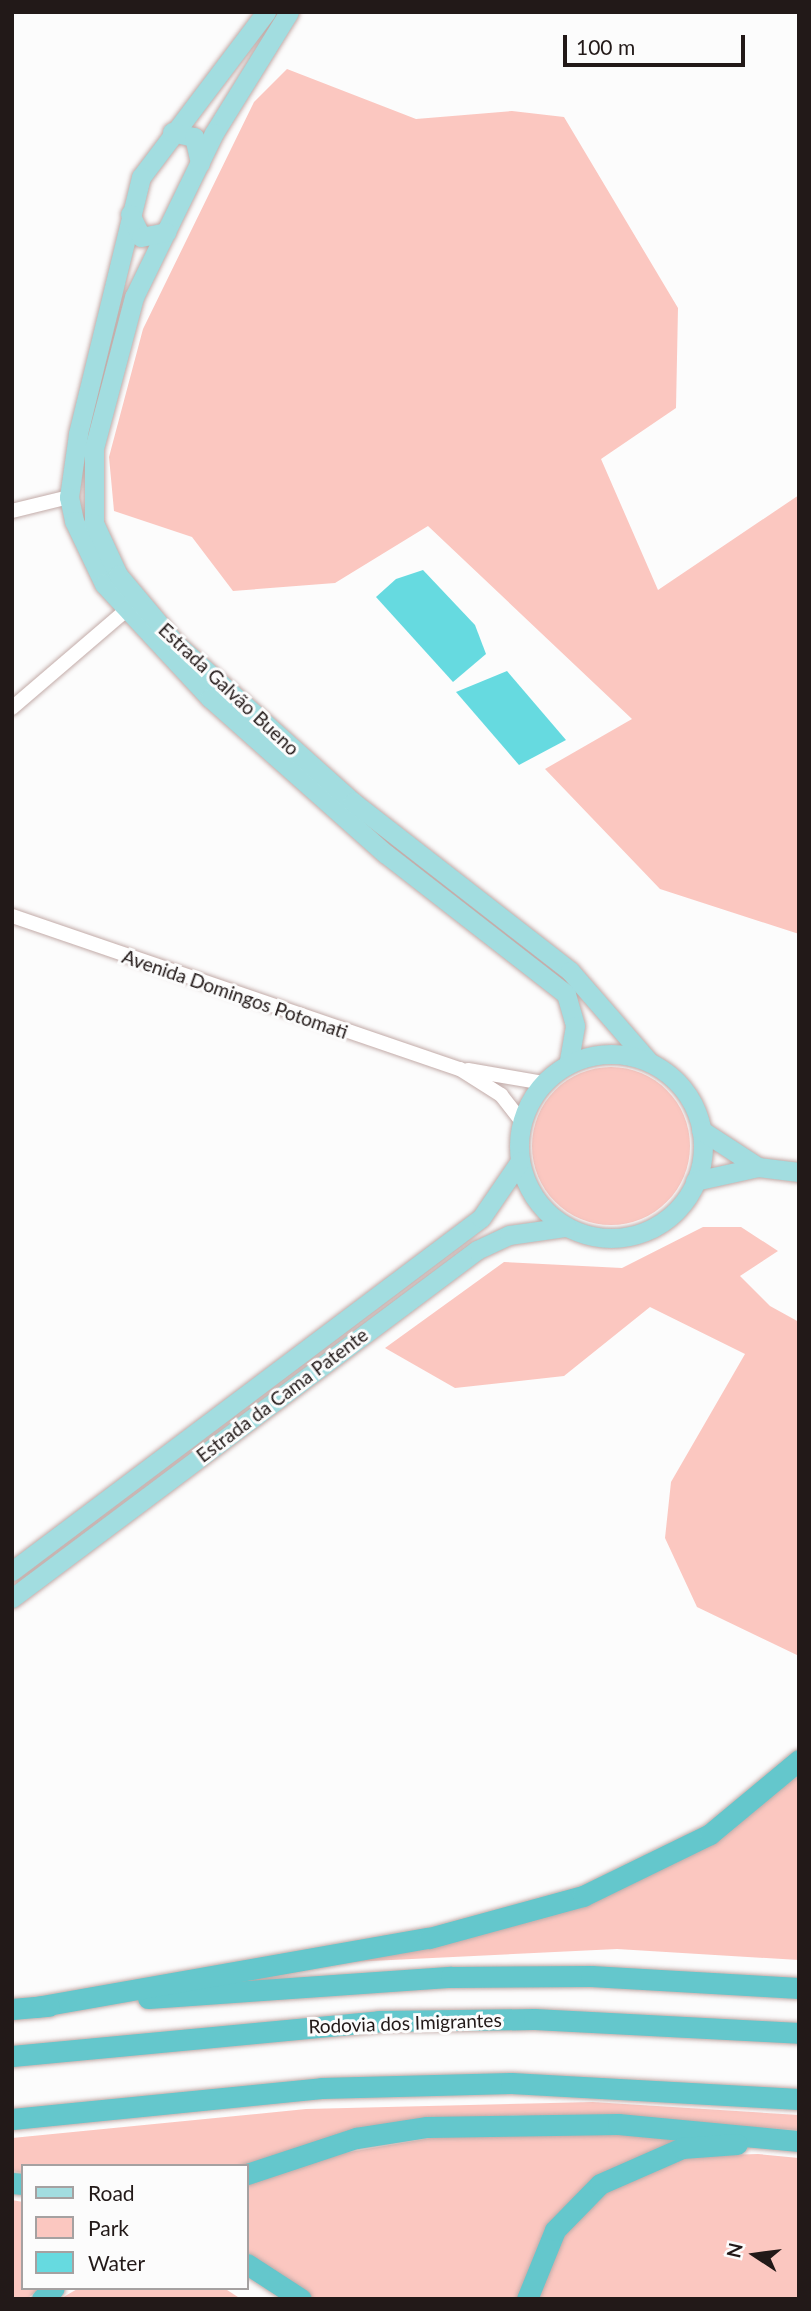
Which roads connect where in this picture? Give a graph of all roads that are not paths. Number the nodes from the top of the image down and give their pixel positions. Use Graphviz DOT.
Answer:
graph roads {
  1 [pos="266,12"];
  2 [pos="289,12"];
  3 [pos="172,132"];
  4 [pos="200,164"];
  5 [pos="130,214"];
  6 [pos="167,232"];
  7 [pos="69,497"];
  8 [pos="12,511"];
  9 [pos="125,611"];
  10 [pos="12,708"];
  11 [pos="12,916"];
  12 [pos="649,1062"];
  13 [pos="568,1064"];
  14 [pos="460,1069"];
  15 [pos="543,1083"];
  16 [pos="522,1122"];
  17 [pos="701,1130"];
  18 [pos="520,1161"];
  19 [pos="758,1167"];
  20 [pos="799,1172"];
  21 [pos="695,1181"];
  22 [pos="566,1227"];
  23 [pos="12,1571"];
  24 [pos="12,1598"];
  25 [pos="799,1760"];
  26 [pos="799,1989"];
  27 [pos="36,2007"];
  28 [pos="12,2009"];
  29 [pos="799,2033"];
  30 [pos="12,2056"];
  31 [pos="799,2099"];
  32 [pos="12,2119"];
  33 [pos="799,2142"];
  34 [pos="248,2174"];
  35 [pos="248,2265"];
  36 [pos="301,2299"];
  37 [pos="527,2299"];
  1 -- 3 [label="main road, Estrada Galvão Bueno"];
  2 -- 4 [label="main road, Estrada Galvão Bueno"];
  3 -- 4 [label="main road"];
  3 -- 5 [label="main road, Estrada Galvão Bueno"];
  4 -- 6 [label="main road, Estrada Galvão Bueno"];
  5 -- 6 [label="main road"];
  5 -- 7 [label="main road, Estrada Galvão Bueno"];
  6 -- 12 [label="main road, Estrada Galvão Bueno"];
  7 -- 8 [label="street"];
  7 -- 9 [label="main road, Estrada Galvão Bueno"];
  9 -- 10 [label="street"];
  9 -- 13 [label="main road, Estrada Galvão Bueno"];
  11 -- 14 [label="street, Avenida Domingos Potomati"];
  12 -- 13 [label="main road"];
  12 -- 17 [label="main road"];
  13 -- 15 [label="main road"];
  14 -- 15 [label="street, Avenida Domingos Potomati"];
  14 -- 16 [label="street, Avenida Domingos Potomati"];
  15 -- 16 [label="main road"];
  16 -- 18 [label="main road"];
  17 -- 19 [label="main road"];
  17 -- 21 [label="main road"];
  18 -- 22 [label="main road"];
  18 -- 23 [label="main road, Estrada da Cama Patente"];
  19 -- 20 [label="main road"];
  19 -- 21 [label="main road"];
  21 -- 22 [label="main road"];
  22 -- 24 [label="main road, Estrada da Cama Patente"];
  25 -- 27 [label="highway"];
  26 -- 27 [label="highway"];
  27 -- 28 [label="highway"];
  29 -- 30 [label="highway, Rodovia dos Imigrantes"];
  31 -- 32 [label="highway"];
  33 -- 34 [label="highway"];
  33 -- 37 [label="highway"];
  35 -- 36 [label="highway"];
}
